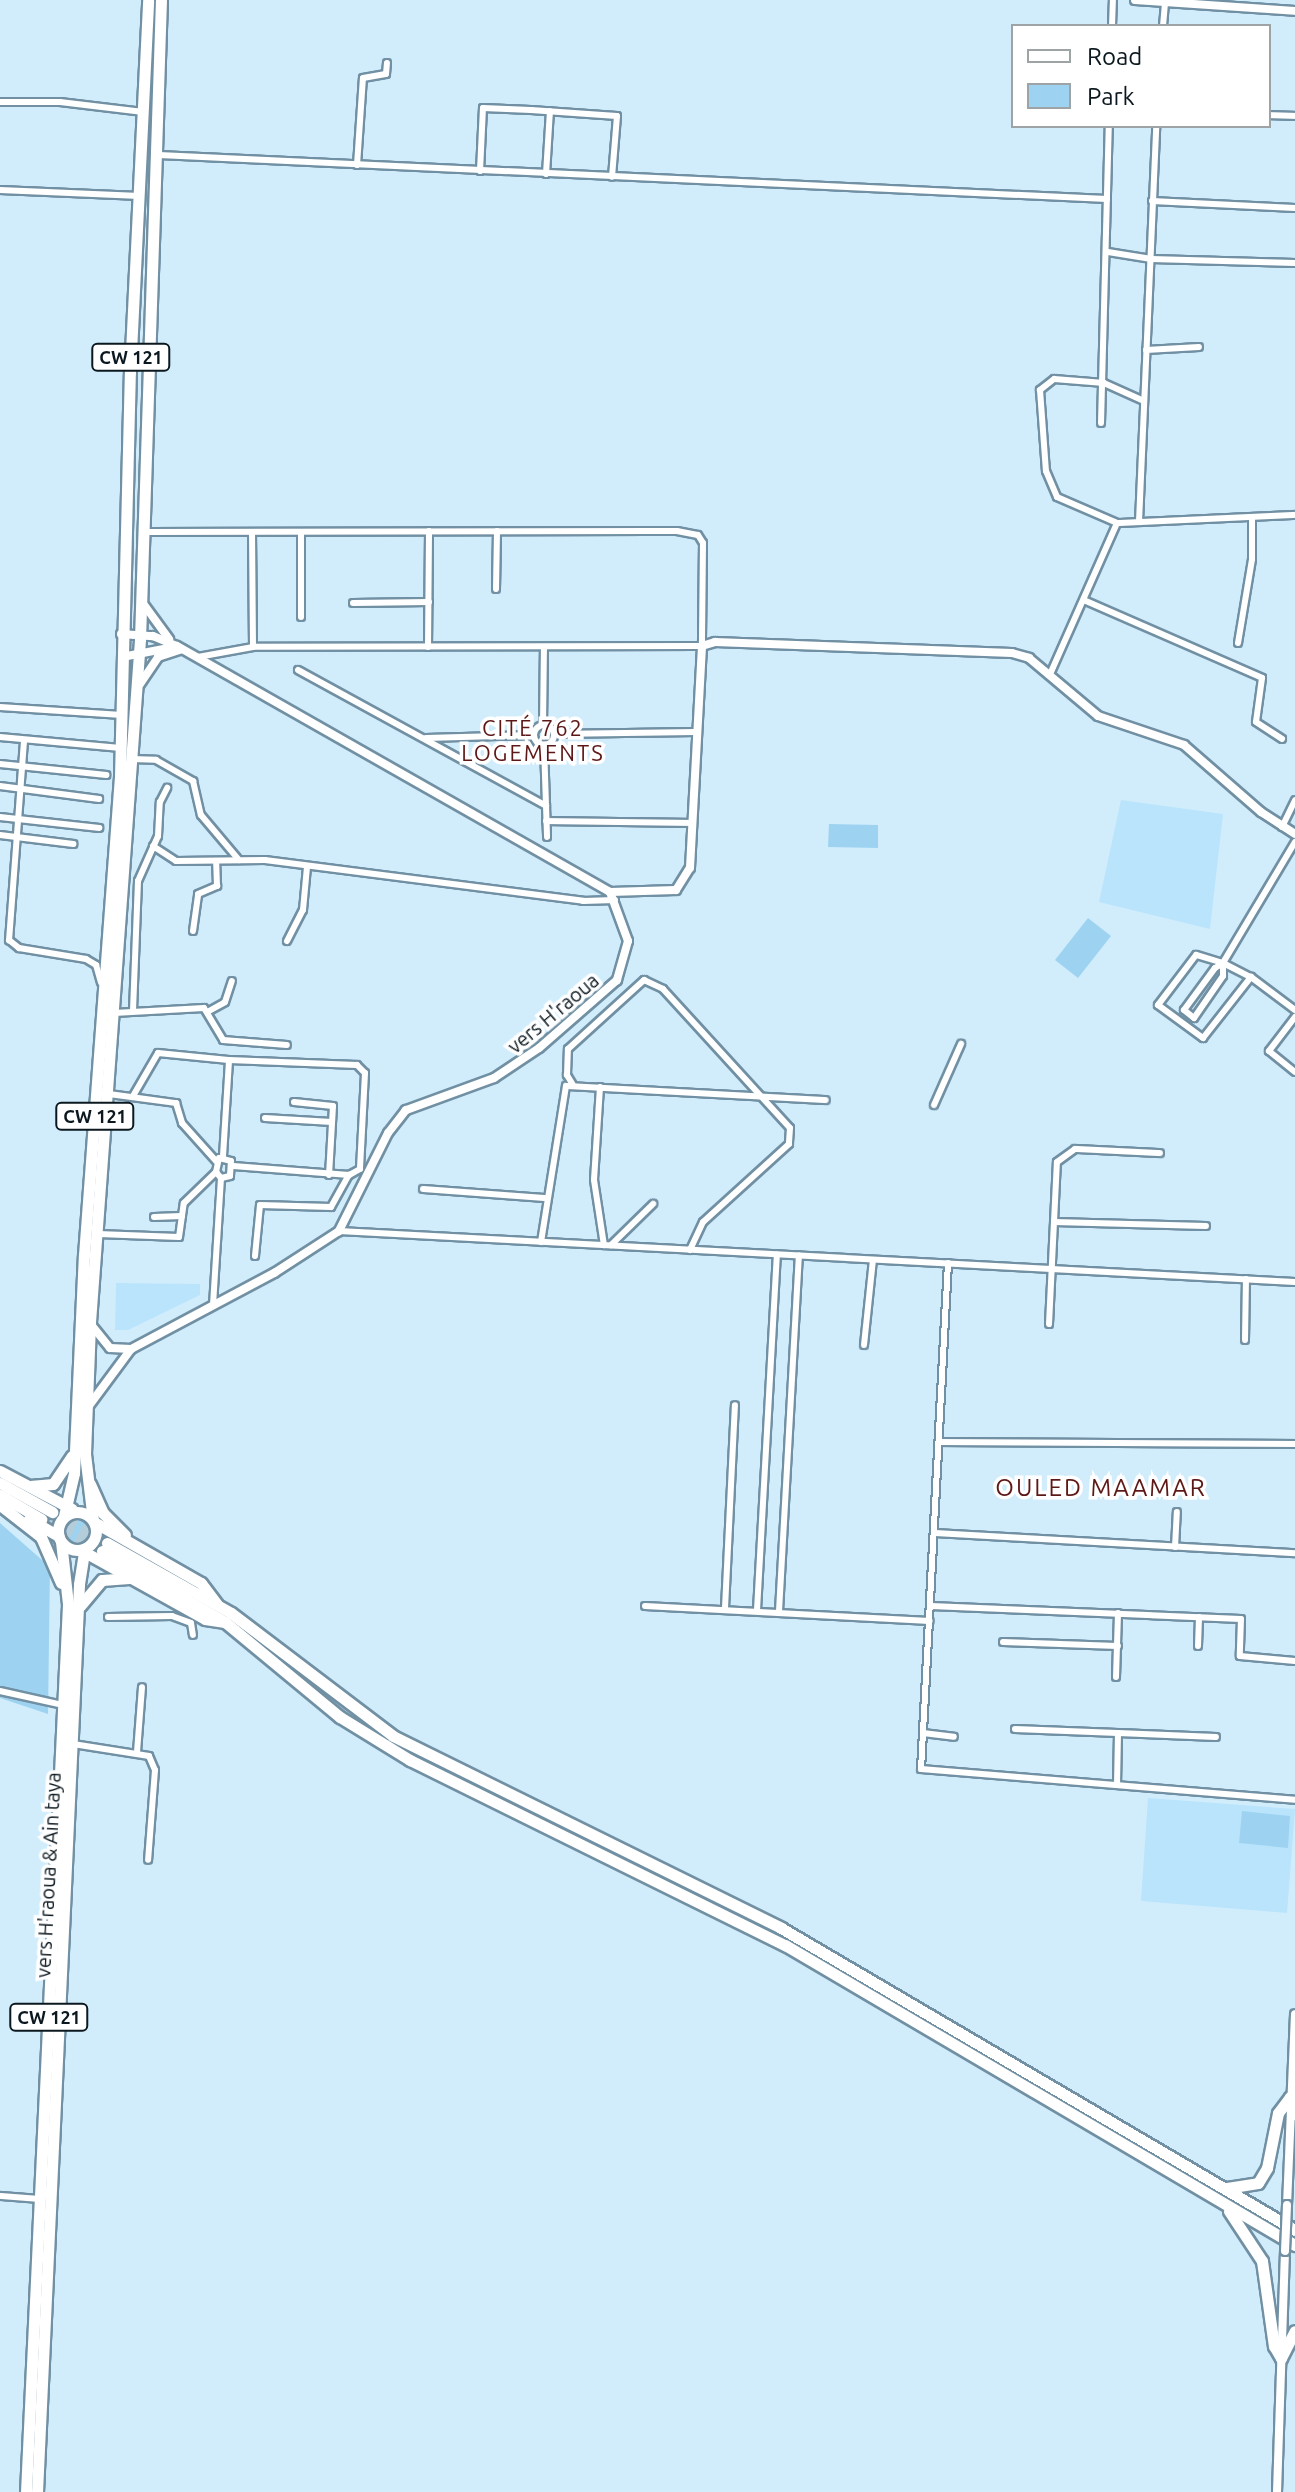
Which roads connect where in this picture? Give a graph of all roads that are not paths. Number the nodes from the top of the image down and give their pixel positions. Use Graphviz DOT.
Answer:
graph roads {
  1 [pos="148,0"];
  2 [pos="161,0"];
  3 [pos="1113,0"];
  4 [pos="1135,0"];
  5 [pos="1165,2"];
  6 [pos="1295,11"];
  7 [pos="1112,24"];
  8 [pos="1163,24"];
  9 [pos="387,63"];
  10 [pos="0,102"];
  11 [pos="550,111"];
  12 [pos="144,113"];
  13 [pos="1271,115"];
  14 [pos="1295,116"];
  15 [pos="1109,128"];
  16 [pos="1156,128"];
  17 [pos="159,155"];
  18 [pos="357,165"];
  19 [pos="480,171"];
  20 [pos="546,174"];
  21 [pos="612,177"];
  22 [pos="0,190"];
  23 [pos="141,196"];
  24 [pos="1107,199"];
  25 [pos="1152,201"];
  26 [pos="1295,208"];
  27 [pos="1108,252"];
  28 [pos="1151,259"];
  29 [pos="1295,263"];
  30 [pos="1199,347"];
  31 [pos="1146,350"];
  32 [pos="1104,383"];
  33 [pos="1144,401"];
  34 [pos="1101,423"];
  35 [pos="1295,515"];
  36 [pos="1252,517"];
  37 [pos="1139,522"];
  38 [pos="1117,523"];
  39 [pos="429,531"];
  40 [pos="497,531"];
  41 [pos="140,532"];
  42 [pos="252,532"];
  43 [pos="301,532"];
  44 [pos="496,589"];
  45 [pos="140,596"];
  46 [pos="1086,601"];
  47 [pos="429,602"];
  48 [pos="353,603"];
  49 [pos="301,617"];
  50 [pos="121,634"];
  51 [pos="140,634"];
  52 [pos="1238,643"];
  53 [pos="702,646"];
  54 [pos="253,647"];
  55 [pos="428,647"];
  56 [pos="544,647"];
  57 [pos="183,649"];
  58 [pos="139,655"];
  59 [pos="122,657"];
  60 [pos="197,657"];
  61 [pos="298,670"];
  62 [pos="1051,672"];
  63 [pos="134,696"];
  64 [pos="0,707"];
  65 [pos="122,715"];
  66 [pos="543,725"];
  67 [pos="696,732"];
  68 [pos="554,734"];
  69 [pos="534,735"];
  70 [pos="0,737"];
  71 [pos="423,738"];
  72 [pos="1282,739"];
  73 [pos="24,741"];
  74 [pos="544,745"];
  75 [pos="121,748"];
  76 [pos="131,759"];
  77 [pos="0,764"];
  78 [pos="22,767"];
  79 [pos="106,775"];
  80 [pos="0,786"];
  81 [pos="20,788"];
  82 [pos="167,788"];
  83 [pos="99,799"];
  84 [pos="1295,800"];
  85 [pos="546,806"];
  86 [pos="0,817"];
  87 [pos="18,819"];
  88 [pos="546,821"];
  89 [pos="692,823"];
  90 [pos="1282,827"];
  91 [pos="99,828"];
  92 [pos="1295,834"];
  93 [pos="0,835"];
  94 [pos="16,837"];
  95 [pos="547,837"];
  96 [pos="1295,842"];
  97 [pos="73,844"];
  98 [pos="153,846"];
  99 [pos="239,860"];
  100 [pos="216,861"];
  101 [pos="307,867"];
  102 [pos="613,896"];
  103 [pos="193,931"];
  104 [pos="287,941"];
  105 [pos="1223,963"];
  106 [pos="1251,977"];
  107 [pos="232,981"];
  108 [pos="102,986"];
  109 [pos="1295,1010"];
  110 [pos="133,1011"];
  111 [pos="209,1011"];
  112 [pos="114,1013"];
  113 [pos="1295,1017"];
  114 [pos="961,1044"];
  115 [pos="287,1045"];
  116 [pos="229,1060"];
  117 [pos="1295,1072"];
  118 [pos="573,1085"];
  119 [pos="600,1087"];
  120 [pos="109,1094"];
  121 [pos="133,1096"];
  122 [pos="766,1096"];
  123 [pos="826,1100"];
  124 [pos="294,1102"];
  125 [pos="934,1105"];
  126 [pos="265,1118"];
  127 [pos="332,1122"];
  128 [pos="1160,1153"];
  129 [pos="223,1156"];
  130 [pos="217,1162"];
  131 [pos="233,1166"];
  132 [pos="218,1175"];
  133 [pos="329,1175"];
  134 [pos="349,1175"];
  135 [pos="423,1189"];
  136 [pos="545,1198"];
  137 [pos="653,1204"];
  138 [pos="182,1216"];
  139 [pos="154,1217"];
  140 [pos="1054,1222"];
  141 [pos="1206,1226"];
  142 [pos="339,1231"];
  143 [pos="97,1233"];
  144 [pos="541,1242"];
  145 [pos="608,1245"];
  146 [pos="690,1250"];
  147 [pos="777,1255"];
  148 [pos="255,1256"];
  149 [pos="799,1256"];
  150 [pos="873,1260"];
  151 [pos="948,1263"];
  152 [pos="1051,1268"];
  153 [pos="1246,1279"];
  154 [pos="1295,1282"];
  155 [pos="213,1305"];
  156 [pos="90,1322"];
  157 [pos="1049,1324"];
  158 [pos="1245,1340"];
  159 [pos="864,1345"];
  160 [pos="131,1349"];
  161 [pos="735,1405"];
  162 [pos="87,1407"];
  163 [pos="939,1442"];
  164 [pos="75,1443"];
  165 [pos="1295,1444"];
  166 [pos="0,1471"];
  167 [pos="87,1475"];
  168 [pos="0,1483"];
  169 [pos="27,1486"];
  170 [pos="0,1495"];
  171 [pos="0,1504"];
  172 [pos="1177,1512"];
  173 [pos="62,1514"];
  174 [pos="94,1521"];
  175 [pos="935,1533"];
  176 [pos="59,1539"];
  177 [pos="137,1546"];
  178 [pos="1175,1547"];
  179 [pos="83,1550"];
  180 [pos="1295,1553"];
  181 [pos="135,1580"];
  182 [pos="179,1604"];
  183 [pos="217,1605"];
  184 [pos="645,1606"];
  185 [pos="931,1606"];
  186 [pos="725,1608"];
  187 [pos="757,1610"];
  188 [pos="779,1611"];
  189 [pos="1118,1613"];
  190 [pos="73,1614"];
  191 [pos="172,1616"];
  192 [pos="108,1617"];
  193 [pos="1199,1617"];
  194 [pos="930,1621"];
  195 [pos="225,1622"];
  196 [pos="193,1635"];
  197 [pos="1003,1642"];
  198 [pos="1118,1646"];
  199 [pos="1198,1646"];
  200 [pos="1295,1661"];
  201 [pos="1116,1677"];
  202 [pos="142,1687"];
  203 [pos="0,1691"];
  204 [pos="63,1705"];
  205 [pos="1015,1729"];
  206 [pos="923,1733"];
  207 [pos="1118,1733"];
  208 [pos="954,1737"];
  209 [pos="1216,1737"];
  210 [pos="73,1744"];
  211 [pos="137,1752"];
  212 [pos="1117,1785"];
  213 [pos="1295,1800"];
  214 [pos="148,1860"];
  215 [pos="1295,2014"];
  216 [pos="1290,2097"];
  217 [pos="1295,2114"];
  218 [pos="1222,2187"];
  219 [pos="0,2196"];
  220 [pos="40,2199"];
  221 [pos="1219,2201"];
  222 [pos="1295,2230"];
  223 [pos="1290,2248"];
  224 [pos="1295,2331"];
  225 [pos="1281,2358"];
  226 [pos="26,2492"];
  227 [pos="37,2492"];
  228 [pos="1277,2492"];
  1 -- 12 [label="highway, CW 121"];
  2 -- 17 [label="highway"];
  3 -- 7 [label="street"];
  4 -- 5 [label="street"];
  5 -- 6 [label="street"];
  5 -- 8 [label="street"];
  9 -- 18 [label="street"];
  10 -- 12 [label="street"];
  11 -- 19 [label="street"];
  11 -- 20 [label="street"];
  11 -- 21 [label="street"];
  12 -- 23 [label="highway, CW 121"];
  13 -- 14 [label="street"];
  15 -- 24 [label="street"];
  16 -- 25 [label="street"];
  17 -- 18 [label="street"];
  17 -- 41 [label="highway"];
  18 -- 19 [label="street"];
  19 -- 20 [label="street"];
  20 -- 21 [label="street"];
  21 -- 24 [label="street"];
  22 -- 23 [label="street"];
  23 -- 50 [label="highway, CW 121"];
  24 -- 27 [label="street"];
  25 -- 26 [label="street"];
  25 -- 28 [label="street"];
  27 -- 28 [label="street"];
  27 -- 32 [label="street"];
  28 -- 29 [label="street"];
  28 -- 31 [label="street"];
  30 -- 31 [label="street"];
  31 -- 33 [label="street"];
  32 -- 33 [label="street"];
  32 -- 34 [label="street"];
  32 -- 38 [label="street"];
  33 -- 37 [label="street"];
  35 -- 36 [label="street"];
  36 -- 37 [label="street"];
  36 -- 52 [label="street"];
  37 -- 38 [label="street"];
  38 -- 46 [label="street"];
  39 -- 40 [label="street"];
  39 -- 43 [label="street"];
  39 -- 47 [label="street"];
  40 -- 44 [label="street"];
  40 -- 53 [label="street"];
  41 -- 42 [label="street"];
  41 -- 45 [label="highway"];
  42 -- 43 [label="street"];
  42 -- 54 [label="street"];
  43 -- 49 [label="street"];
  45 -- 51 [label="highway"];
  45 -- 57 [label="street"];
  46 -- 62 [label="street"];
  46 -- 72 [label="street"];
  47 -- 48 [label="street"];
  47 -- 55 [label="street"];
  50 -- 51 [label="street"];
  50 -- 59 [label="highway, CW 121"];
  51 -- 57 [label="street"];
  51 -- 58 [label="highway"];
  53 -- 56 [label="street"];
  53 -- 62 [label="street"];
  53 -- 67 [label="street"];
  54 -- 55 [label="street"];
  54 -- 60 [label="street"];
  55 -- 56 [label="street"];
  56 -- 66 [label="street"];
  57 -- 58 [label="street"];
  57 -- 60 [label="street"];
  57 -- 63 [label="street"];
  58 -- 59 [label="street"];
  58 -- 63 [label="highway"];
  59 -- 65 [label="highway, CW 121"];
  60 -- 102 [label="street"];
  61 -- 71 [label="street"];
  62 -- 90 [label="street"];
  63 -- 76 [label="highway"];
  64 -- 65 [label="street"];
  65 -- 75 [label="highway, CW 121"];
  66 -- 68 [label="street"];
  66 -- 69 [label="street"];
  67 -- 68 [label="street"];
  67 -- 89 [label="street"];
  68 -- 74 [label="street"];
  69 -- 71 [label="street"];
  69 -- 74 [label="street"];
  70 -- 73 [label="street"];
  71 -- 85 [label="street"];
  73 -- 75 [label="street"];
  73 -- 78 [label="street"];
  74 -- 85 [label="street"];
  75 -- 108 [label="highway, CW 121"];
  76 -- 99 [label="street"];
  76 -- 112 [label="highway"];
  77 -- 78 [label="street"];
  78 -- 79 [label="street"];
  78 -- 81 [label="street"];
  80 -- 81 [label="street"];
  81 -- 83 [label="street"];
  81 -- 87 [label="street"];
  82 -- 98 [label="street"];
  84 -- 90 [label="street"];
  85 -- 88 [label="street"];
  86 -- 87 [label="street"];
  87 -- 91 [label="street"];
  87 -- 94 [label="street"];
  88 -- 89 [label="street"];
  88 -- 95 [label="street"];
  89 -- 102 [label="street"];
  90 -- 92 [label="street"];
  93 -- 94 [label="street"];
  94 -- 97 [label="street"];
  94 -- 108 [label="street"];
  96 -- 105 [label="street"];
  98 -- 100 [label="street"];
  98 -- 110 [label="street"];
  99 -- 100 [label="street"];
  99 -- 101 [label="street"];
  100 -- 103 [label="street"];
  101 -- 102 [label="street"];
  101 -- 104 [label="street"];
  102 -- 142 [label="street, vers H'raoua"];
  105 -- 105 [label="street"];
  105 -- 106 [label="street"];
  105 -- 106 [label="street"];
  106 -- 109 [label="street"];
  107 -- 111 [label="street"];
  108 -- 164 [label="highway, CW 121"];
  110 -- 111 [label="street"];
  110 -- 112 [label="street"];
  111 -- 115 [label="street"];
  112 -- 120 [label="highway"];
  113 -- 117 [label="street"];
  114 -- 125 [label="street"];
  116 -- 121 [label="street"];
  116 -- 129 [label="street"];
  116 -- 134 [label="street"];
  118 -- 119 [label="street"];
  118 -- 122 [label="street"];
  118 -- 136 [label="street"];
  119 -- 122 [label="street"];
  119 -- 145 [label="street"];
  120 -- 121 [label="street"];
  120 -- 143 [label="highway"];
  121 -- 130 [label="street"];
  122 -- 123 [label="street"];
  122 -- 146 [label="street"];
  124 -- 127 [label="street"];
  126 -- 127 [label="street"];
  127 -- 133 [label="street"];
  128 -- 140 [label="street"];
  129 -- 130 [label="street"];
  129 -- 131 [label="street"];
  130 -- 132 [label="street"];
  131 -- 132 [label="street"];
  131 -- 133 [label="street"];
  132 -- 138 [label="street"];
  132 -- 155 [label="street"];
  133 -- 134 [label="street"];
  134 -- 148 [label="street"];
  135 -- 136 [label="street"];
  136 -- 144 [label="street"];
  137 -- 145 [label="street"];
  138 -- 139 [label="street"];
  138 -- 143 [label="street"];
  140 -- 141 [label="street"];
  140 -- 152 [label="street"];
  142 -- 144 [label="street"];
  142 -- 155 [label="street"];
  143 -- 156 [label="highway"];
  144 -- 145 [label="street"];
  145 -- 146 [label="street"];
  146 -- 147 [label="street"];
  147 -- 149 [label="street"];
  147 -- 187 [label="street"];
  149 -- 150 [label="street"];
  149 -- 188 [label="street"];
  150 -- 151 [label="street"];
  150 -- 159 [label="street"];
  151 -- 152 [label="street"];
  151 -- 163 [label="street"];
  152 -- 153 [label="street"];
  152 -- 157 [label="street"];
  153 -- 154 [label="street"];
  153 -- 158 [label="street"];
  155 -- 160 [label="street"];
  156 -- 160 [label="street"];
  156 -- 162 [label="highway"];
  160 -- 162 [label="street"];
  161 -- 186 [label="street"];
  162 -- 167 [label="highway"];
  163 -- 165 [label="street"];
  163 -- 175 [label="street"];
  164 -- 169 [label="highway"];
  164 -- 173 [label="highway, CW 121"];
  166 -- 169 [label="highway"];
  167 -- 174 [label="highway"];
  167 -- 177 [label="highway"];
  168 -- 173 [label="highway"];
  169 -- 173 [label="highway"];
  170 -- 173 [label="highway"];
  171 -- 176 [label="highway"];
  171 -- 190 [label="highway"];
  172 -- 178 [label="street"];
  173 -- 174 [label="highway"];
  173 -- 176 [label="highway"];
  174 -- 177 [label="highway"];
  174 -- 179 [label="highway, vers H'raoua & Ain taya"];
  175 -- 178 [label="street"];
  175 -- 185 [label="street"];
  176 -- 179 [label="highway"];
  176 -- 190 [label="highway, CW 121"];
  177 -- 183 [label="highway"];
  178 -- 180 [label="street"];
  179 -- 181 [label="highway"];
  179 -- 190 [label="highway, vers H'raoua & Ain taya"];
  181 -- 182 [label="highway"];
  181 -- 190 [label="highway"];
  182 -- 191 [label="street"];
  182 -- 195 [label="highway"];
  183 -- 195 [label="highway"];
  183 -- 218 [label="highway"];
  184 -- 186 [label="street"];
  185 -- 189 [label="street"];
  185 -- 194 [label="street"];
  186 -- 187 [label="street"];
  187 -- 188 [label="street"];
  188 -- 194 [label="street"];
  189 -- 193 [label="street"];
  189 -- 198 [label="street"];
  190 -- 204 [label="highway, CW 121"];
  190 -- 210 [label="highway, vers H'raoua & Ain taya"];
  191 -- 192 [label="street"];
  191 -- 196 [label="street"];
  193 -- 199 [label="street"];
  193 -- 200 [label="street"];
  194 -- 206 [label="street"];
  195 -- 221 [label="highway"];
  197 -- 198 [label="street"];
  198 -- 201 [label="street"];
  202 -- 211 [label="street"];
  203 -- 204 [label="street"];
  204 -- 220 [label="highway, CW 121"];
  205 -- 207 [label="street"];
  206 -- 208 [label="street"];
  206 -- 212 [label="street"];
  207 -- 209 [label="street"];
  207 -- 212 [label="street"];
  210 -- 211 [label="street"];
  210 -- 227 [label="highway, vers H'raoua & Ain taya"];
  211 -- 214 [label="street"];
  212 -- 213 [label="street"];
  215 -- 216 [label="street"];
  216 -- 217 [label="highway"];
  216 -- 218 [label="highway"];
  216 -- 223 [label="street, bridge"];
  218 -- 222 [label="highway"];
  219 -- 220 [label="street"];
  220 -- 226 [label="highway, CW 121"];
  221 -- 223 [label="highway"];
  221 -- 225 [label="highway"];
  223 -- 225 [label="street"];
  224 -- 225 [label="highway"];
  225 -- 228 [label="street"];
}
